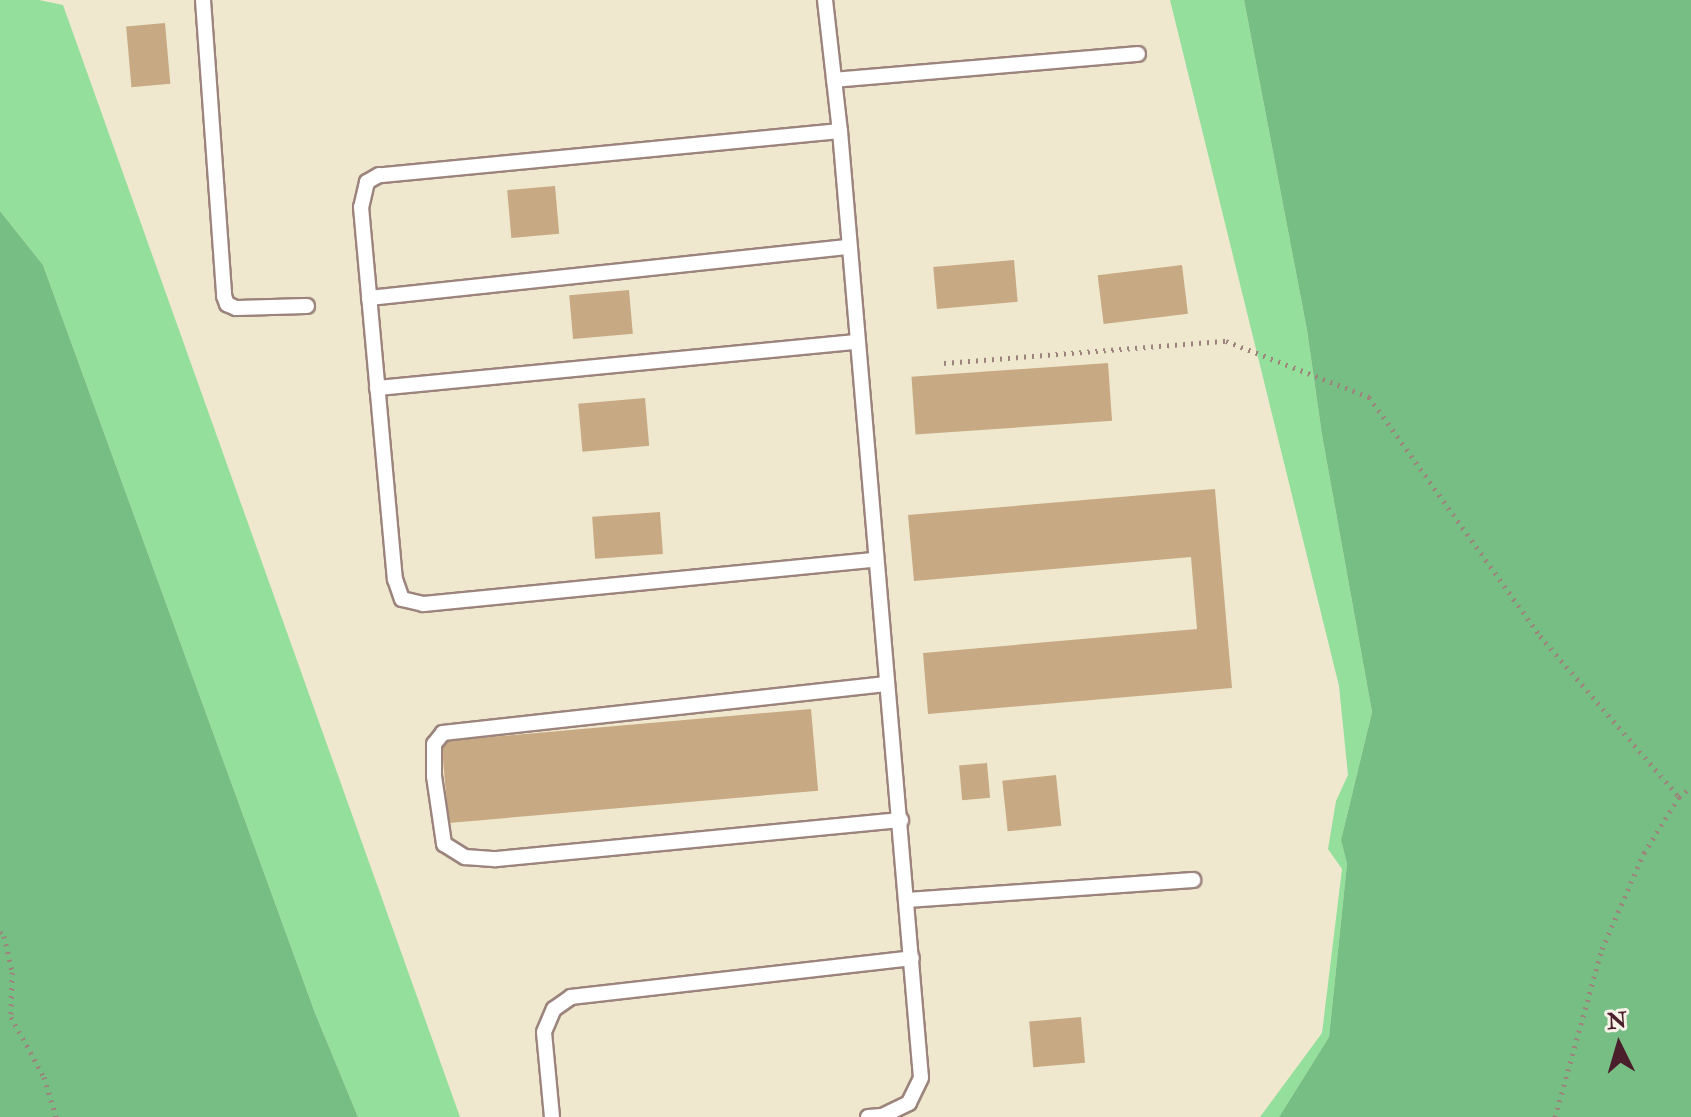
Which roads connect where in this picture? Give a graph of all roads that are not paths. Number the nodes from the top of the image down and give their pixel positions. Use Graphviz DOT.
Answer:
graph roads {
  1 [pos="203,0"];
  2 [pos="825,0"];
  3 [pos="1138,54"];
  4 [pos="834,80"];
  5 [pos="840,131"];
  6 [pos="849,247"];
  7 [pos="369,298"];
  8 [pos="307,306"];
  9 [pos="857,342"];
  10 [pos="377,388"];
  11 [pos="874,560"];
  12 [pos="886,684"];
  13 [pos="901,820"];
  14 [pos="1193,880"];
  15 [pos="907,900"];
  16 [pos="912,958"];
  17 [pos="552,1117"];
  18 [pos="868,1117"];
  1 -- 8 [label="lane"];
  2 -- 4 [label="lane"];
  3 -- 4 [label="lane"];
  4 -- 5 [label="lane"];
  5 -- 6 [label="lane"];
  5 -- 7 [label="lane"];
  6 -- 7 [label="lane"];
  6 -- 9 [label="lane"];
  7 -- 10 [label="lane"];
  9 -- 10 [label="lane"];
  9 -- 11 [label="lane"];
  10 -- 11 [label="lane"];
  11 -- 12 [label="lane"];
  12 -- 13 [label="lane"];
  12 -- 13 [label="lane"];
  13 -- 15 [label="lane"];
  14 -- 15 [label="lane"];
  15 -- 16 [label="lane"];
  16 -- 17 [label="lane"];
  16 -- 18 [label="lane"];
}
